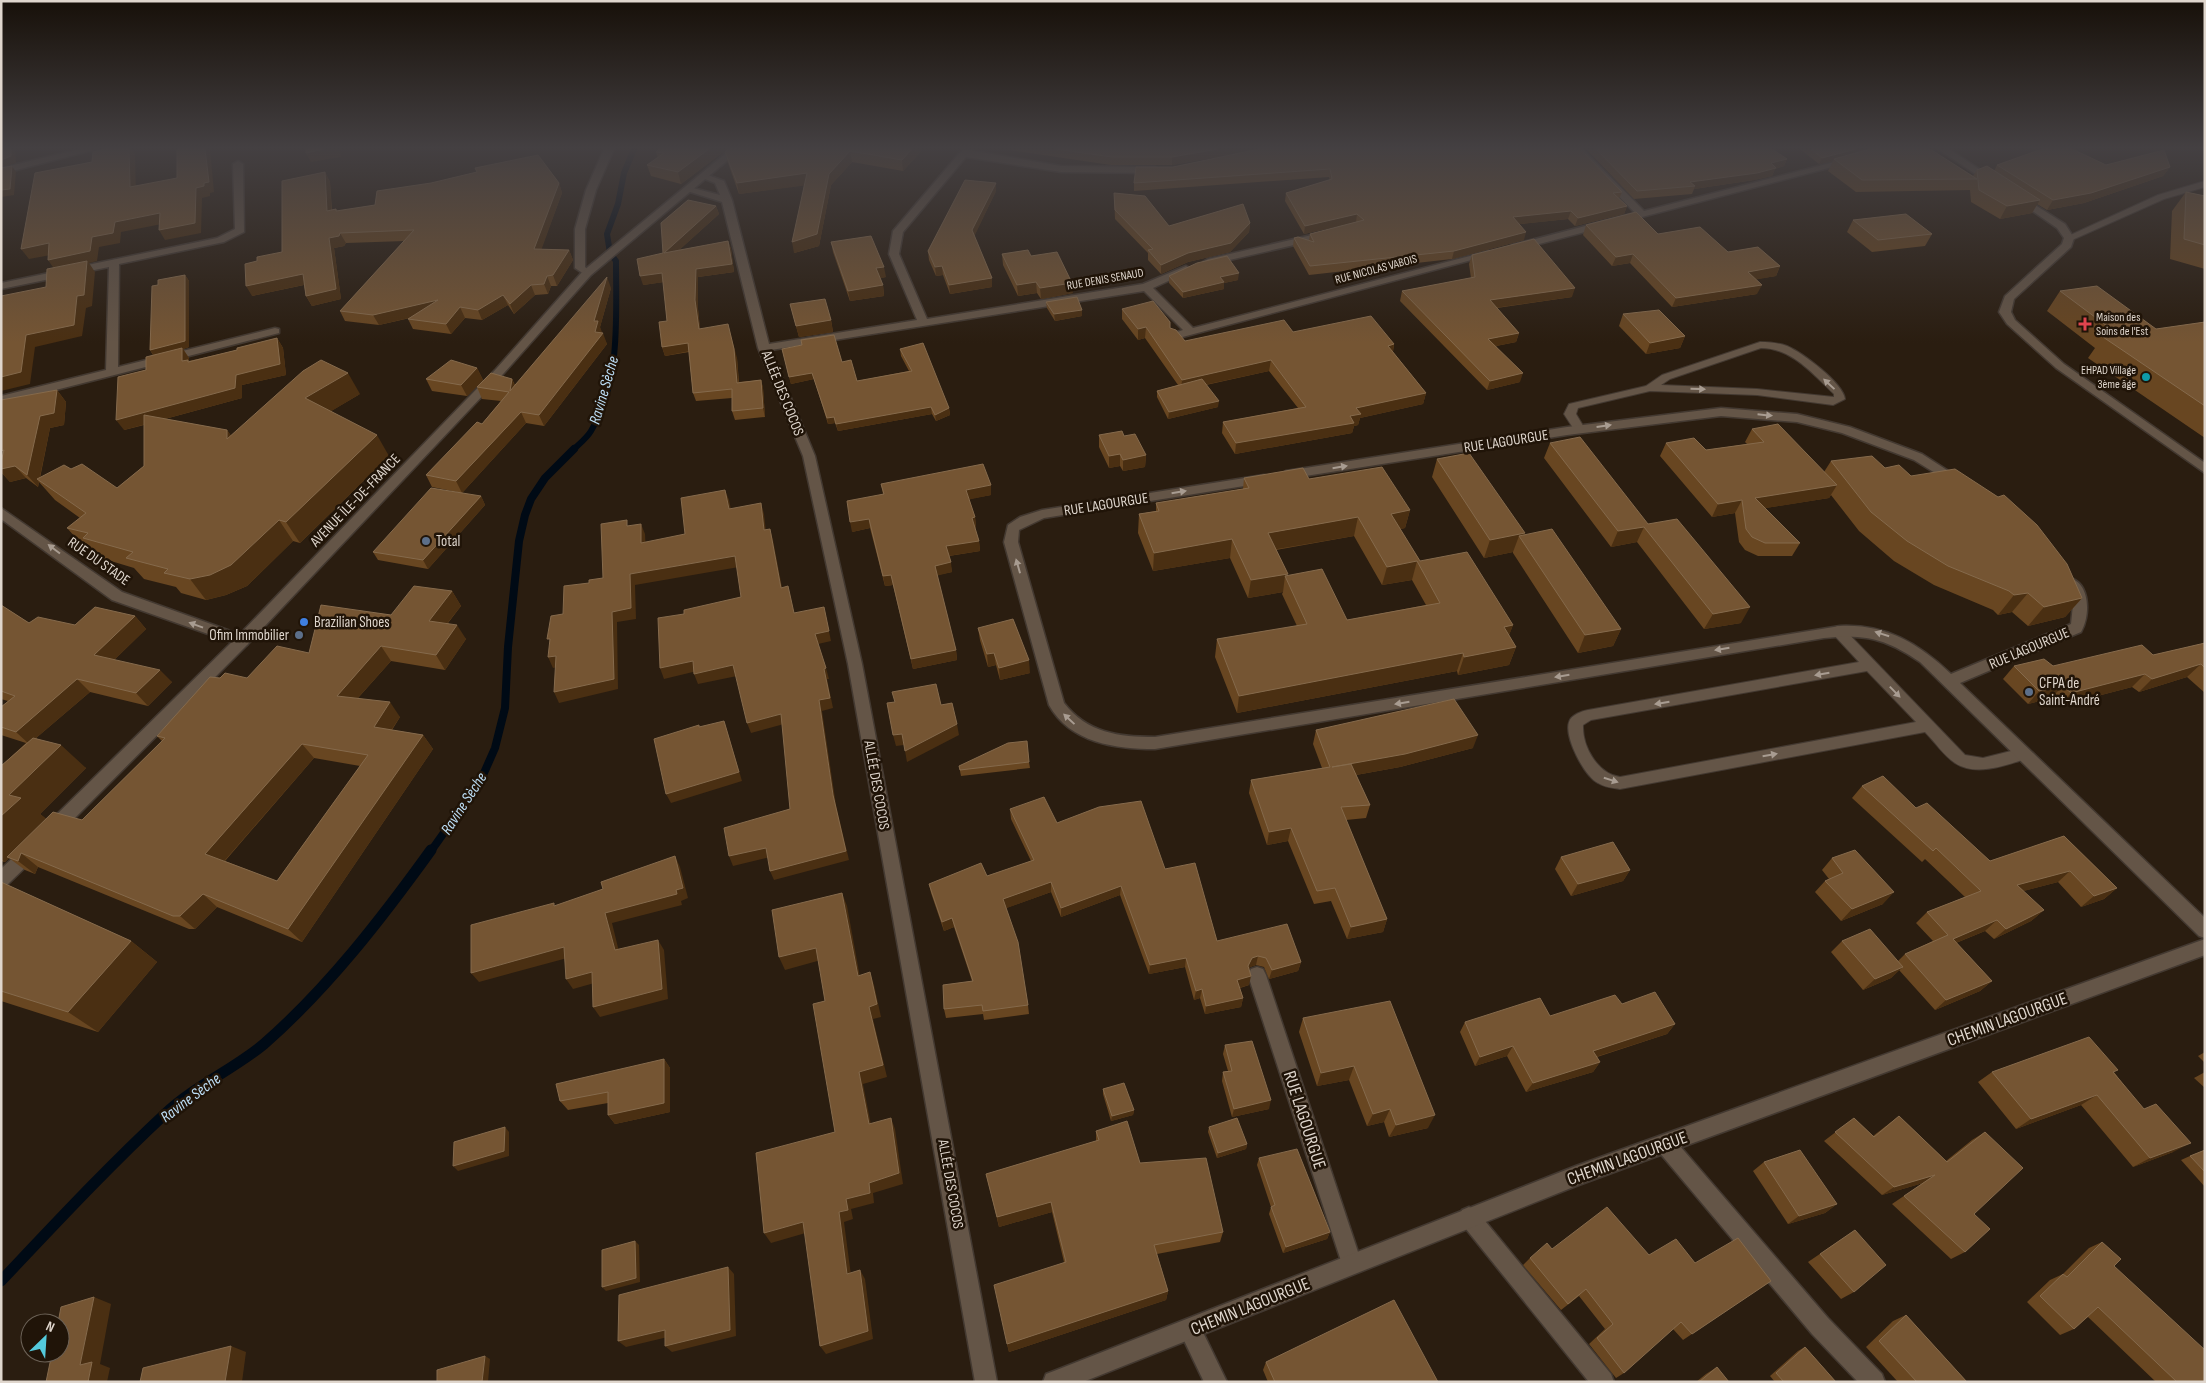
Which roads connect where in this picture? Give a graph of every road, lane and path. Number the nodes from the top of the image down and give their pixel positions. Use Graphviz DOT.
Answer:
graph roads {
  1 [pos="240,214"];
  2 [pos="584,214"];
  3 [pos="659,214"];
  4 [pos="730,214"];
  5 [pos="913,214"];
  6 [pos="1641,214"];
  7 [pos="2044,214"];
  8 [pos="2124,214"];
  9 [pos="1336,232"];
  10 [pos="2069,238"];
  11 [pos="114,263"];
  12 [pos="587,273"];
  13 [pos="1,286"];
  14 [pos="1146,287"];
  15 [pos="924,322"];
  16 [pos="275,331"];
  17 [pos="1191,332"];
  18 [pos="1175,336"];
  19 [pos="764,348"];
  20 [pos="112,372"];
  21 [pos="1650,388"];
  22 [pos="1,400"];
  23 [pos="1578,429"];
  24 [pos="2205,469"];
  25 [pos="1967,487"];
  26 [pos="1,512"];
  27 [pos="2060,571"];
  28 [pos="1838,631"];
  29 [pos="242,641"];
  30 [pos="1870,665"];
  31 [pos="1949,681"];
  32 [pos="1927,726"];
  33 [pos="2023,754"];
  34 [pos="1,880"];
  35 [pos="2205,930"];
  36 [pos="2205,947"];
  37 [pos="1257,975"];
  38 [pos="1666,1145"];
  39 [pos="1469,1217"];
  40 [pos="1352,1264"];
  41 [pos="1190,1330"];
  42 [pos="986,1382"];
  43 [pos="1054,1382"];
  44 [pos="1216,1382"];
  45 [pos="1603,1382"];
  46 [pos="1874,1382"];
  1 -- 11 [label="street"];
  2 -- 12 [label="street"];
  3 -- 12 [label="street, AVENUE ÎLE-DE-FRANCE"];
  4 -- 19 [label="street, ALLÉE DES COCOS"];
  5 -- 15 [label="street"];
  6 -- 17 [label="street, RUE NICOLAS VABOIS"];
  7 -- 10 [label="street"];
  8 -- 10 [label="lane"];
  9 -- 14 [label="street, RUE DENIS SENAUD"];
  10 -- 24 [label="street"];
  11 -- 13 [label="street"];
  11 -- 20 [label="street"];
  12 -- 29 [label="street, AVENUE ÎLE-DE-FRANCE"];
  14 -- 15 [label="street, RUE DENIS SENAUD"];
  14 -- 17 [label="street"];
  15 -- 19 [label="street, RUE DENIS SENAUD"];
  16 -- 20 [label="street"];
  17 -- 18 [label="street, RUE NICOLAS VABOIS"];
  19 -- 42 [label="street, ALLÉE DES COCOS"];
  20 -- 22 [label="street"];
  21 -- 21 [label="lane, one-way"];
  21 -- 23 [label="lane"];
  23 -- 25 [label="street, RUE LAGOURGUE, one-way"];
  28 -- 23 [label="street, RUE LAGOURGUE, one-way"];
  29 -- 26 [label="street, RUE DU STADE, one-way"];
  27 -- 31 [label="street, RUE LAGOURGUE"];
  28 -- 30 [label="lane"];
  31 -- 28 [label="street, RUE LAGOURGUE, one-way"];
  29 -- 34 [label="street, AVENUE ÎLE-DE-FRANCE"];
  30 -- 32 [label="lane, one-way"];
  30 -- 32 [label="lane, one-way"];
  31 -- 33 [label="street, RUE LAGOURGUE"];
  32 -- 33 [label="lane"];
  33 -- 35 [label="street, RUE LAGOURGUE"];
  36 -- 38 [label="street, CHEMIN LAGOURGUE"];
  37 -- 40 [label="street, RUE LAGOURGUE"];
  38 -- 39 [label="street, CHEMIN LAGOURGUE"];
  38 -- 46 [label="street"];
  39 -- 40 [label="street, CHEMIN LAGOURGUE"];
  39 -- 45 [label="street"];
  40 -- 41 [label="street, CHEMIN LAGOURGUE"];
  41 -- 43 [label="street, CHEMIN LAGOURGUE"];
  41 -- 44 [label="street"];
}
